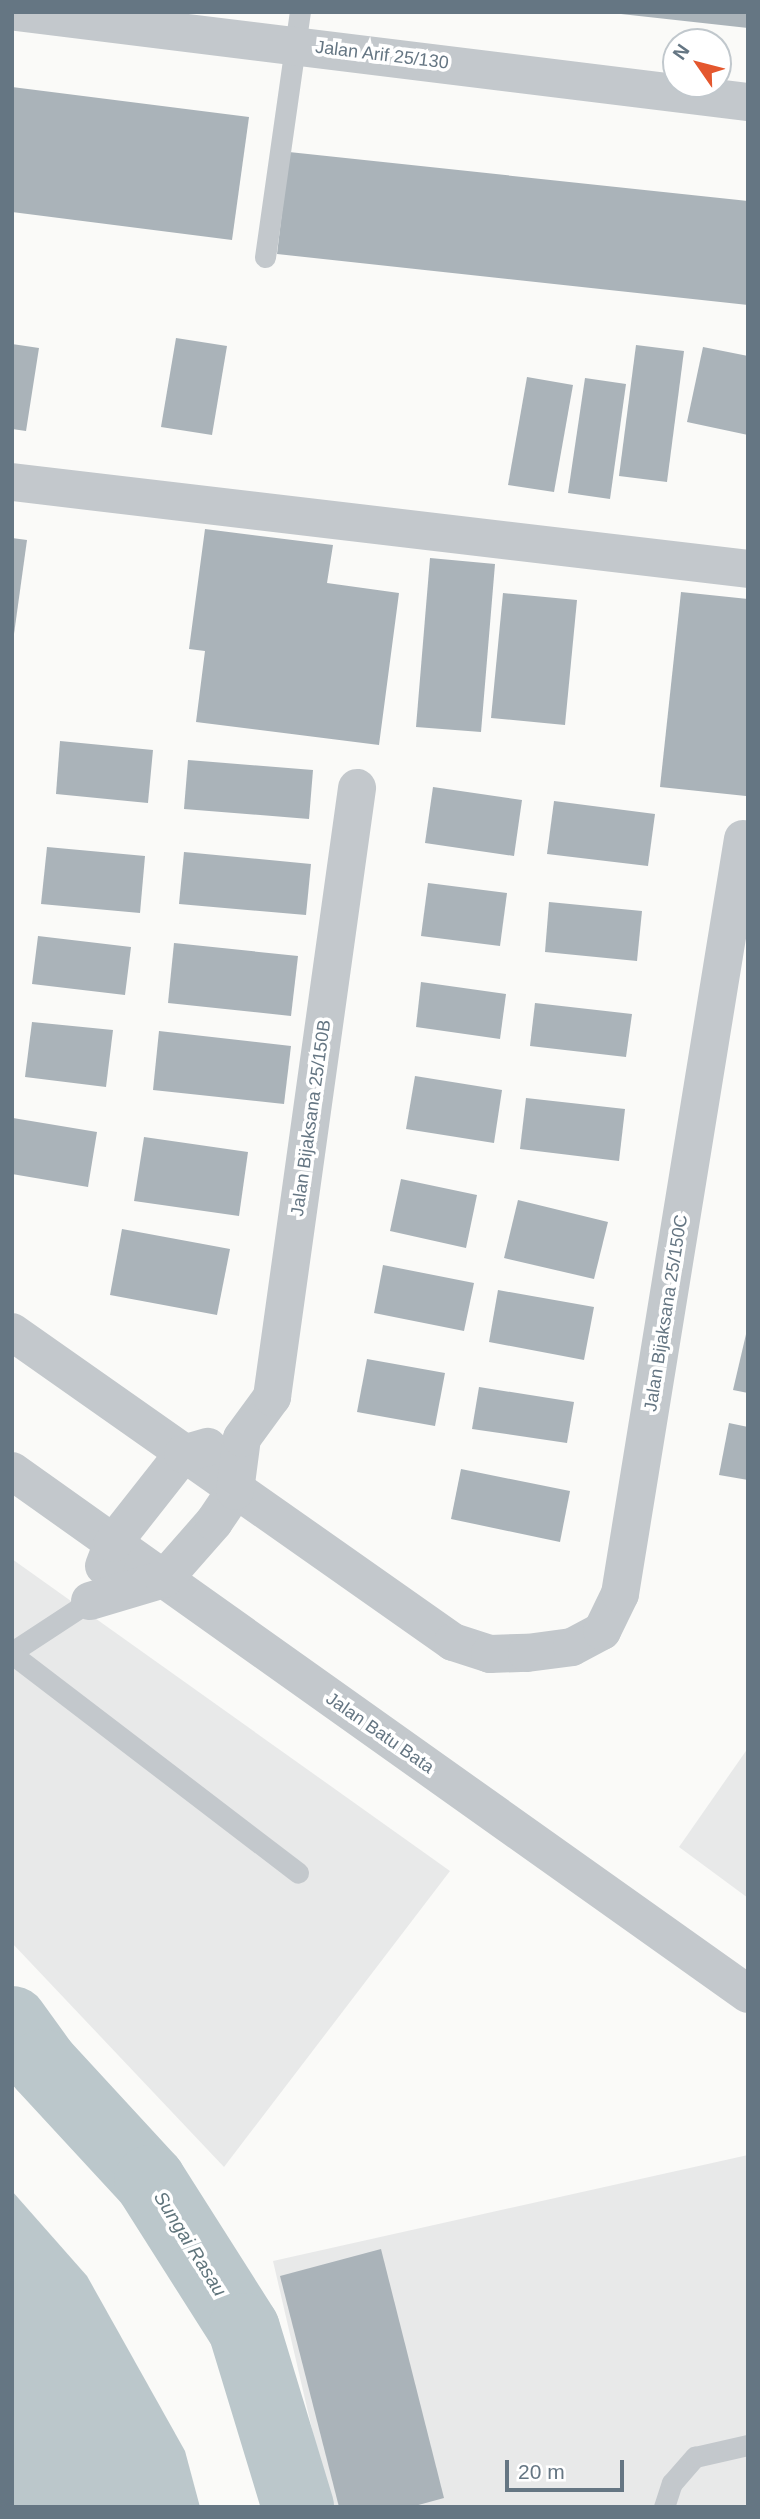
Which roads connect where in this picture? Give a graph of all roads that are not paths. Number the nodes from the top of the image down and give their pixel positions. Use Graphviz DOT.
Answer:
graph roads {
  1 [pos="16,12"];
  2 [pos="298,28"];
  3 [pos="748,102"];
  4 [pos="265,257"];
  5 [pos="12,482"];
  6 [pos="748,569"];
  7 [pos="357,788"];
  8 [pos="743,839"];
  9 [pos="12,1332"];
  10 [pos="242,1438"];
  11 [pos="183,1454"];
  12 [pos="12,1471"];
  13 [pos="235,1491"];
  14 [pos="113,1543"];
  15 [pos="164,1579"];
  16 [pos="90,1601"];
  17 [pos="12,1653"];
  18 [pos="298,1873"];
  19 [pos="748,1994"];
  20 [pos="748,2445"];
  21 [pos="664,2507"];
  1 -- 2 [label="street, Jalan Arif 25/130"];
  2 -- 3 [label="street, Jalan Arif 25/130"];
  2 -- 4 [label="lane"];
  5 -- 6 [label="street"];
  7 -- 10 [label="street, Jalan Bijaksana 25/150B"];
  8 -- 13 [label="street, Jalan Bijaksana 25/150C"];
  9 -- 11 [label="street, Jalan Bijaksana 25/150C"];
  10 -- 11 [label="street"];
  10 -- 13 [label="street"];
  11 -- 13 [label="street, Jalan Bijaksana 25/150C"];
  11 -- 14 [label="street"];
  12 -- 14 [label="street, Jalan Batu Bata"];
  13 -- 15 [label="street"];
  14 -- 15 [label="street, Jalan Batu Bata"];
  14 -- 16 [label="street"];
  15 -- 16 [label="street"];
  15 -- 19 [label="street, Jalan Batu Bata"];
  16 -- 17 [label="lane"];
  17 -- 18 [label="lane"];
  20 -- 21 [label="lane"];
}
